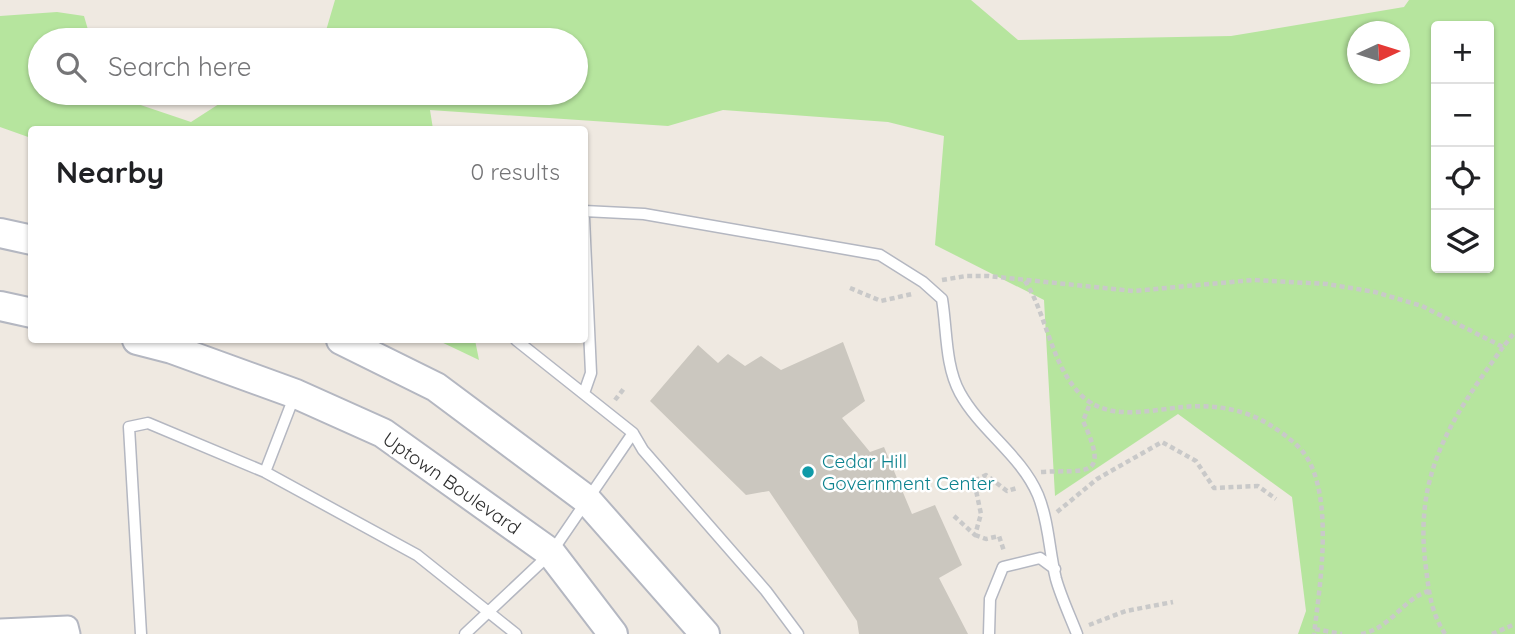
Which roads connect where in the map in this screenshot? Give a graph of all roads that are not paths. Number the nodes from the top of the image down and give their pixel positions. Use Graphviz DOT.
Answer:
graph roads {
  1 [pos="588,211"];
  2 [pos="0,233"];
  3 [pos="28,239"];
  4 [pos="0,306"];
  5 [pos="588,307"];
  6 [pos="28,312"];
  7 [pos="149,343"];
  8 [pos="347,343"];
  9 [pos="520,343"];
  10 [pos="584,393"];
  11 [pos="296,394"];
  12 [pos="632,433"];
  13 [pos="265,472"];
  14 [pos="586,499"];
  15 [pos="551,553"];
  16 [pos="1055,569"];
  17 [pos="489,611"];
  18 [pos="0,629"];
  19 [pos="69,630"];
  20 [pos="1076,632"];
  21 [pos="142,634"];
  22 [pos="465,634"];
  23 [pos="516,634"];
  24 [pos="613,634"];
  25 [pos="705,634"];
  26 [pos="798,634"];
  27 [pos="989,634"];
  1 -- 16 [label="lane"];
  2 -- 3 [label="street"];
  4 -- 6 [label="street"];
  5 -- 10 [label="lane"];
  7 -- 11 [label="street, Uptown Boulevard"];
  8 -- 14 [label="street"];
  9 -- 10 [label="lane"];
  10 -- 12 [label="lane"];
  11 -- 13 [label="lane"];
  11 -- 15 [label="street, Uptown Boulevard"];
  12 -- 14 [label="lane"];
  12 -- 26 [label="lane"];
  13 -- 17 [label="lane"];
  13 -- 21 [label="lane"];
  14 -- 15 [label="lane"];
  14 -- 25 [label="street"];
  15 -- 17 [label="lane"];
  15 -- 24 [label="street, Uptown Boulevard"];
  16 -- 20 [label="lane"];
  16 -- 27 [label="lane"];
  17 -- 22 [label="lane"];
  17 -- 23 [label="lane"];
  18 -- 19 [label="street"];
}
